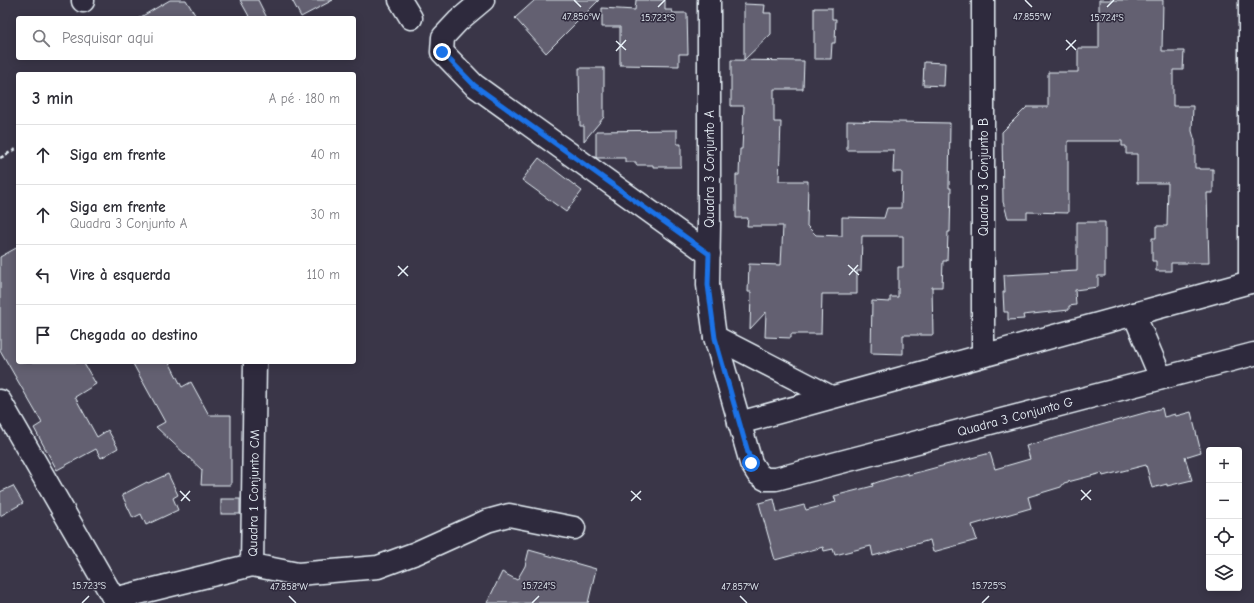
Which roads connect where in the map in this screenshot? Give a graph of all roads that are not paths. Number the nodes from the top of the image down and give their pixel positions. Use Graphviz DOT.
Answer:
graph roads {
  1 [pos="483,0"];
  2 [pos="709,0"];
  3 [pos="982,0"];
  4 [pos="1250,0"];
  5 [pos="709,254"];
  6 [pos="1252,281"];
  7 [pos="1134,314"];
  8 [pos="715,338"];
  9 [pos="1254,354"];
  10 [pos="983,355"];
  11 [pos="254,364"];
  12 [pos="1161,378"];
  13 [pos="831,397"];
  14 [pos="0,401"];
  15 [pos="739,423"];
  16 [pos="776,479"];
  17 [pos="574,528"];
  18 [pos="252,565"];
  19 [pos="106,601"];
  1 -- 5 [label="street"];
  2 -- 5 [label="street, Quadra 3 Conjunto A"];
  3 -- 10 [label="street, Quadra 3 Conjunto B"];
  4 -- 6 [label="street"];
  5 -- 8 [label="street, Quadra 3 Conjunto A"];
  6 -- 7 [label="street"];
  7 -- 10 [label="street"];
  7 -- 12 [label="street"];
  8 -- 13 [label="street"];
  8 -- 15 [label="street, Quadra 3 Conjunto A"];
  9 -- 12 [label="street, Quadra 3 Conjunto G"];
  10 -- 13 [label="street"];
  11 -- 18 [label="street, Quadra 1 Conjunto CM"];
  12 -- 16 [label="street, Quadra 3 Conjunto G"];
  13 -- 15 [label="street"];
  14 -- 19 [label="street, Quadra 1 Conjunto CM"];
  15 -- 16 [label="street, Quadra 3 Conjunto A"];
  17 -- 18 [label="street"];
  18 -- 19 [label="street, Quadra 1 Conjunto CM"];
}
